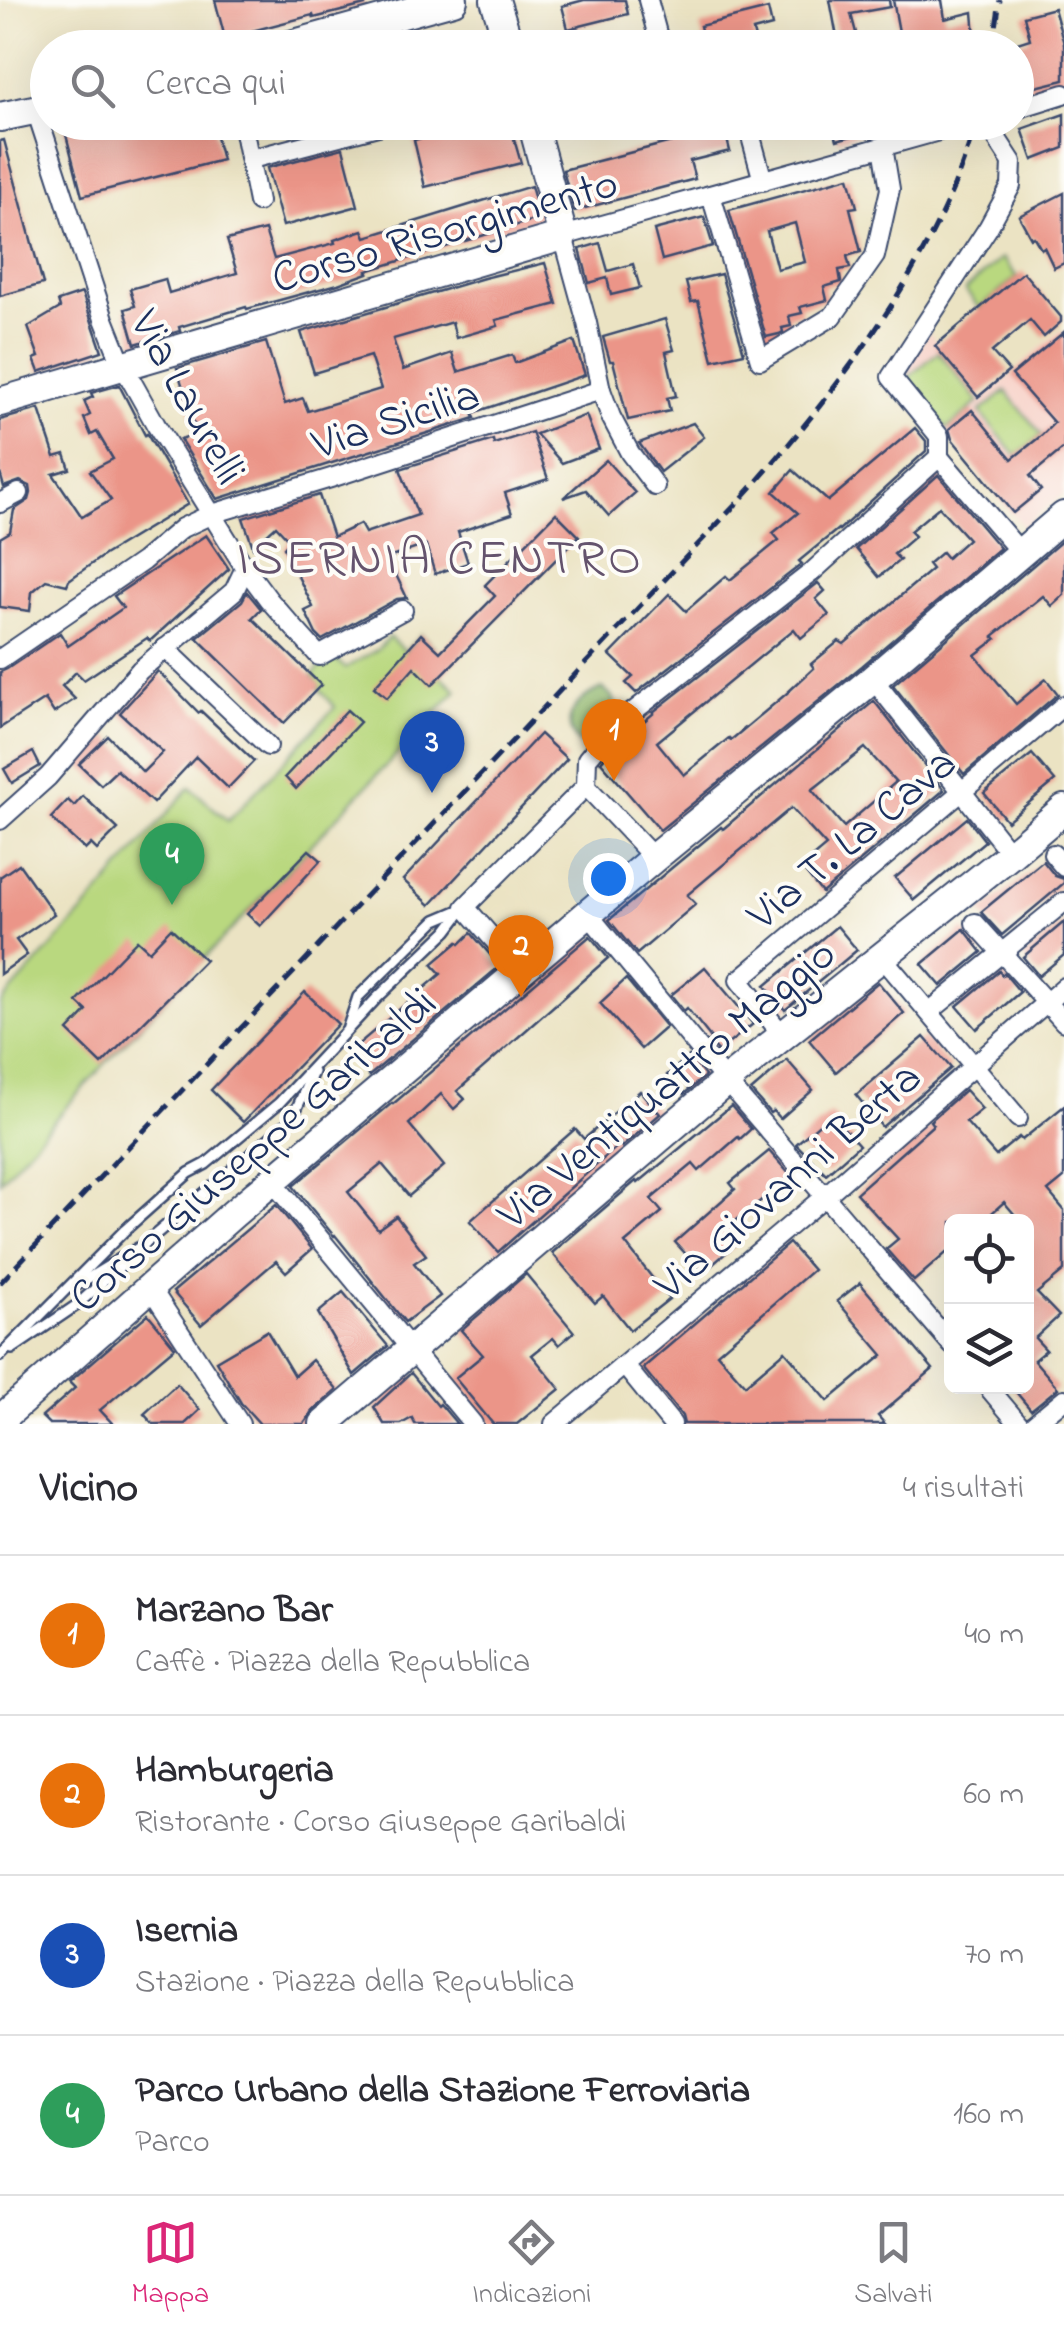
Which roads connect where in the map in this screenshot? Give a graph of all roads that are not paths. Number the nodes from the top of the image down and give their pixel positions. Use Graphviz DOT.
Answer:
graph roads {
  1 [pos="453,0"];
  2 [pos="495,0"];
  3 [pos="648,0"];
  4 [pos="345,30"];
  5 [pos="504,30"];
  6 [pos="656,30"];
  7 [pos="1064,94"];
  8 [pos="1034,103"];
  9 [pos="30,111"];
  10 [pos="0,117"];
  11 [pos="51,140"];
  12 [pos="246,140"];
  13 [pos="322,140"];
  14 [pos="537,140"];
  15 [pos="752,140"];
  16 [pos="908,140"];
  17 [pos="998,140"];
  18 [pos="883,147"];
  19 [pos="250,158"];
  20 [pos="762,181"];
  21 [pos="711,195"];
  22 [pos="258,202"];
  23 [pos="563,236"];
  24 [pos="122,364"];
  25 [pos="601,390"];
  26 [pos="0,402"];
  27 [pos="939,457"];
  28 [pos="655,486"];
  29 [pos="19,493"];
  30 [pos="0,503"];
  31 [pos="212,514"];
  32 [pos="1064,516"];
  33 [pos="1020,552"];
  34 [pos="245,568"];
  35 [pos="404,610"];
  36 [pos="165,648"];
  37 [pos="2,653"];
  38 [pos="873,679"];
  39 [pos="1064,706"];
  40 [pos="268,746"];
  41 [pos="586,786"];
  42 [pos="962,792"];
  43 [pos="1064,809"];
  44 [pos="0,820"];
  45 [pos="1011,854"];
  46 [pos="654,858"];
  47 [pos="1064,902"];
  48 [pos="465,908"];
  49 [pos="588,914"];
  50 [pos="974,923"];
  51 [pos="1001,953"];
  52 [pos="882,957"];
  53 [pos="518,974"];
  54 [pos="1064,987"];
  55 [pos="1047,1003"];
  56 [pos="928,1012"];
  57 [pos="1064,1022"];
  58 [pos="783,1036"];
  59 [pos="316,1065"];
  60 [pos="974,1066"];
  61 [pos="726,1081"];
  62 [pos="1018,1118"];
  63 [pos="272,1182"];
  64 [pos="824,1197"];
  65 [pos="143,1245"];
  66 [pos="150,1287"];
  67 [pos="60,1294"];
  68 [pos="944,1336"];
  69 [pos="411,1350"];
  70 [pos="0,1357"];
  71 [pos="625,1366"];
  72 [pos="994,1394"];
  73 [pos="1064,1399"];
  74 [pos="11,1418"];
  75 [pos="240,1424"];
  76 [pos="324,1424"];
  77 [pos="473,1424"];
  78 [pos="554,1424"];
  79 [pos="672,1424"];
  80 [pos="1019,1424"];
  81 [pos="1034,1424"];
  1 -- 4 [label="main road"];
  2 -- 5 [label="main road"];
  3 -- 6 [label="street"];
  7 -- 8 [label="street"];
  9 -- 10 [label="main road"];
  11 -- 24 [label="street, Via Laurelli"];
  12 -- 19 [label="street"];
  13 -- 19 [label="street"];
  14 -- 23 [label="main road"];
  15 -- 20 [label="street"];
  16 -- 18 [label="street, Corso Risorgimento"];
  17 -- 27 [label="street"];
  18 -- 20 [label="street, Corso Risorgimento"];
  18 -- 21 [label="street"];
  19 -- 22 [label="street"];
  20 -- 21 [label="street, Corso Risorgimento"];
  21 -- 23 [label="street, Corso Risorgimento"];
  23 -- 24 [label="main road, Corso Risorgimento"];
  23 -- 25 [label="street"];
  24 -- 26 [label="main road, Corso Risorgimento"];
  24 -- 31 [label="street, Via Laurelli"];
  25 -- 28 [label="street"];
  25 -- 31 [label="street, Via Sicilia"];
  27 -- 33 [label="street"];
  27 -- 41 [label="street"];
  29 -- 30 [label="street"];
  31 -- 34 [label="street, Via Laurelli"];
  31 -- 37 [label="street, Via Sicilia"];
  32 -- 33 [label="main road, Corso Giuseppe Garibaldi"];
  33 -- 38 [label="main road, Corso Giuseppe Garibaldi"];
  34 -- 35 [label="street, Via Laurelli"];
  34 -- 36 [label="street"];
  36 -- 40 [label="street"];
  36 -- 44 [label="street"];
  38 -- 42 [label="street"];
  38 -- 46 [label="main road, Corso Giuseppe Garibaldi"];
  39 -- 42 [label="street, Via T. La Cava"];
  41 -- 46 [label="street"];
  41 -- 48 [label="street"];
  42 -- 45 [label="street"];
  42 -- 58 [label="street, Via T. La Cava"];
  43 -- 45 [label="main road, Via Ventiquattro Maggio"];
  45 -- 52 [label="main road, Via Ventiquattro Maggio"];
  46 -- 49 [label="main road, Corso Giuseppe Garibaldi"];
  47 -- 51 [label="street"];
  48 -- 53 [label="street"];
  48 -- 59 [label="lane"];
  49 -- 53 [label="main road, Corso Giuseppe Garibaldi"];
  49 -- 61 [label="street"];
  50 -- 51 [label="street"];
  51 -- 55 [label="street"];
  51 -- 56 [label="street"];
  52 -- 56 [label="street"];
  52 -- 58 [label="main road, Via Ventiquattro Maggio"];
  53 -- 63 [label="main road, Corso Giuseppe Garibaldi"];
  54 -- 55 [label="street, Via Giovanni Berta"];
  55 -- 57 [label="street"];
  55 -- 60 [label="street, Via Giovanni Berta"];
  56 -- 60 [label="street"];
  58 -- 61 [label="main road, Via Ventiquattro Maggio"];
  59 -- 65 [label="lane"];
  59 -- 67 [label="lane"];
  60 -- 62 [label="street"];
  60 -- 64 [label="street, Via Giovanni Berta"];
  61 -- 64 [label="street"];
  61 -- 69 [label="main road, Via Ventiquattro Maggio"];
  63 -- 66 [label="main road, Corso Giuseppe Garibaldi"];
  63 -- 69 [label="street"];
  64 -- 68 [label="street"];
  64 -- 71 [label="street, Via Giovanni Berta"];
  65 -- 67 [label="lane"];
  65 -- 70 [label="lane"];
  66 -- 74 [label="main road, Corso Giuseppe Garibaldi"];
  66 -- 75 [label="street"];
  67 -- 70 [label="lane"];
  69 -- 76 [label="main road, Via Ventiquattro Maggio"];
  69 -- 77 [label="street"];
  71 -- 78 [label="street, Via Giovanni Berta"];
  71 -- 79 [label="street"];
  72 -- 80 [label="street"];
  73 -- 81 [label="street"];
}
